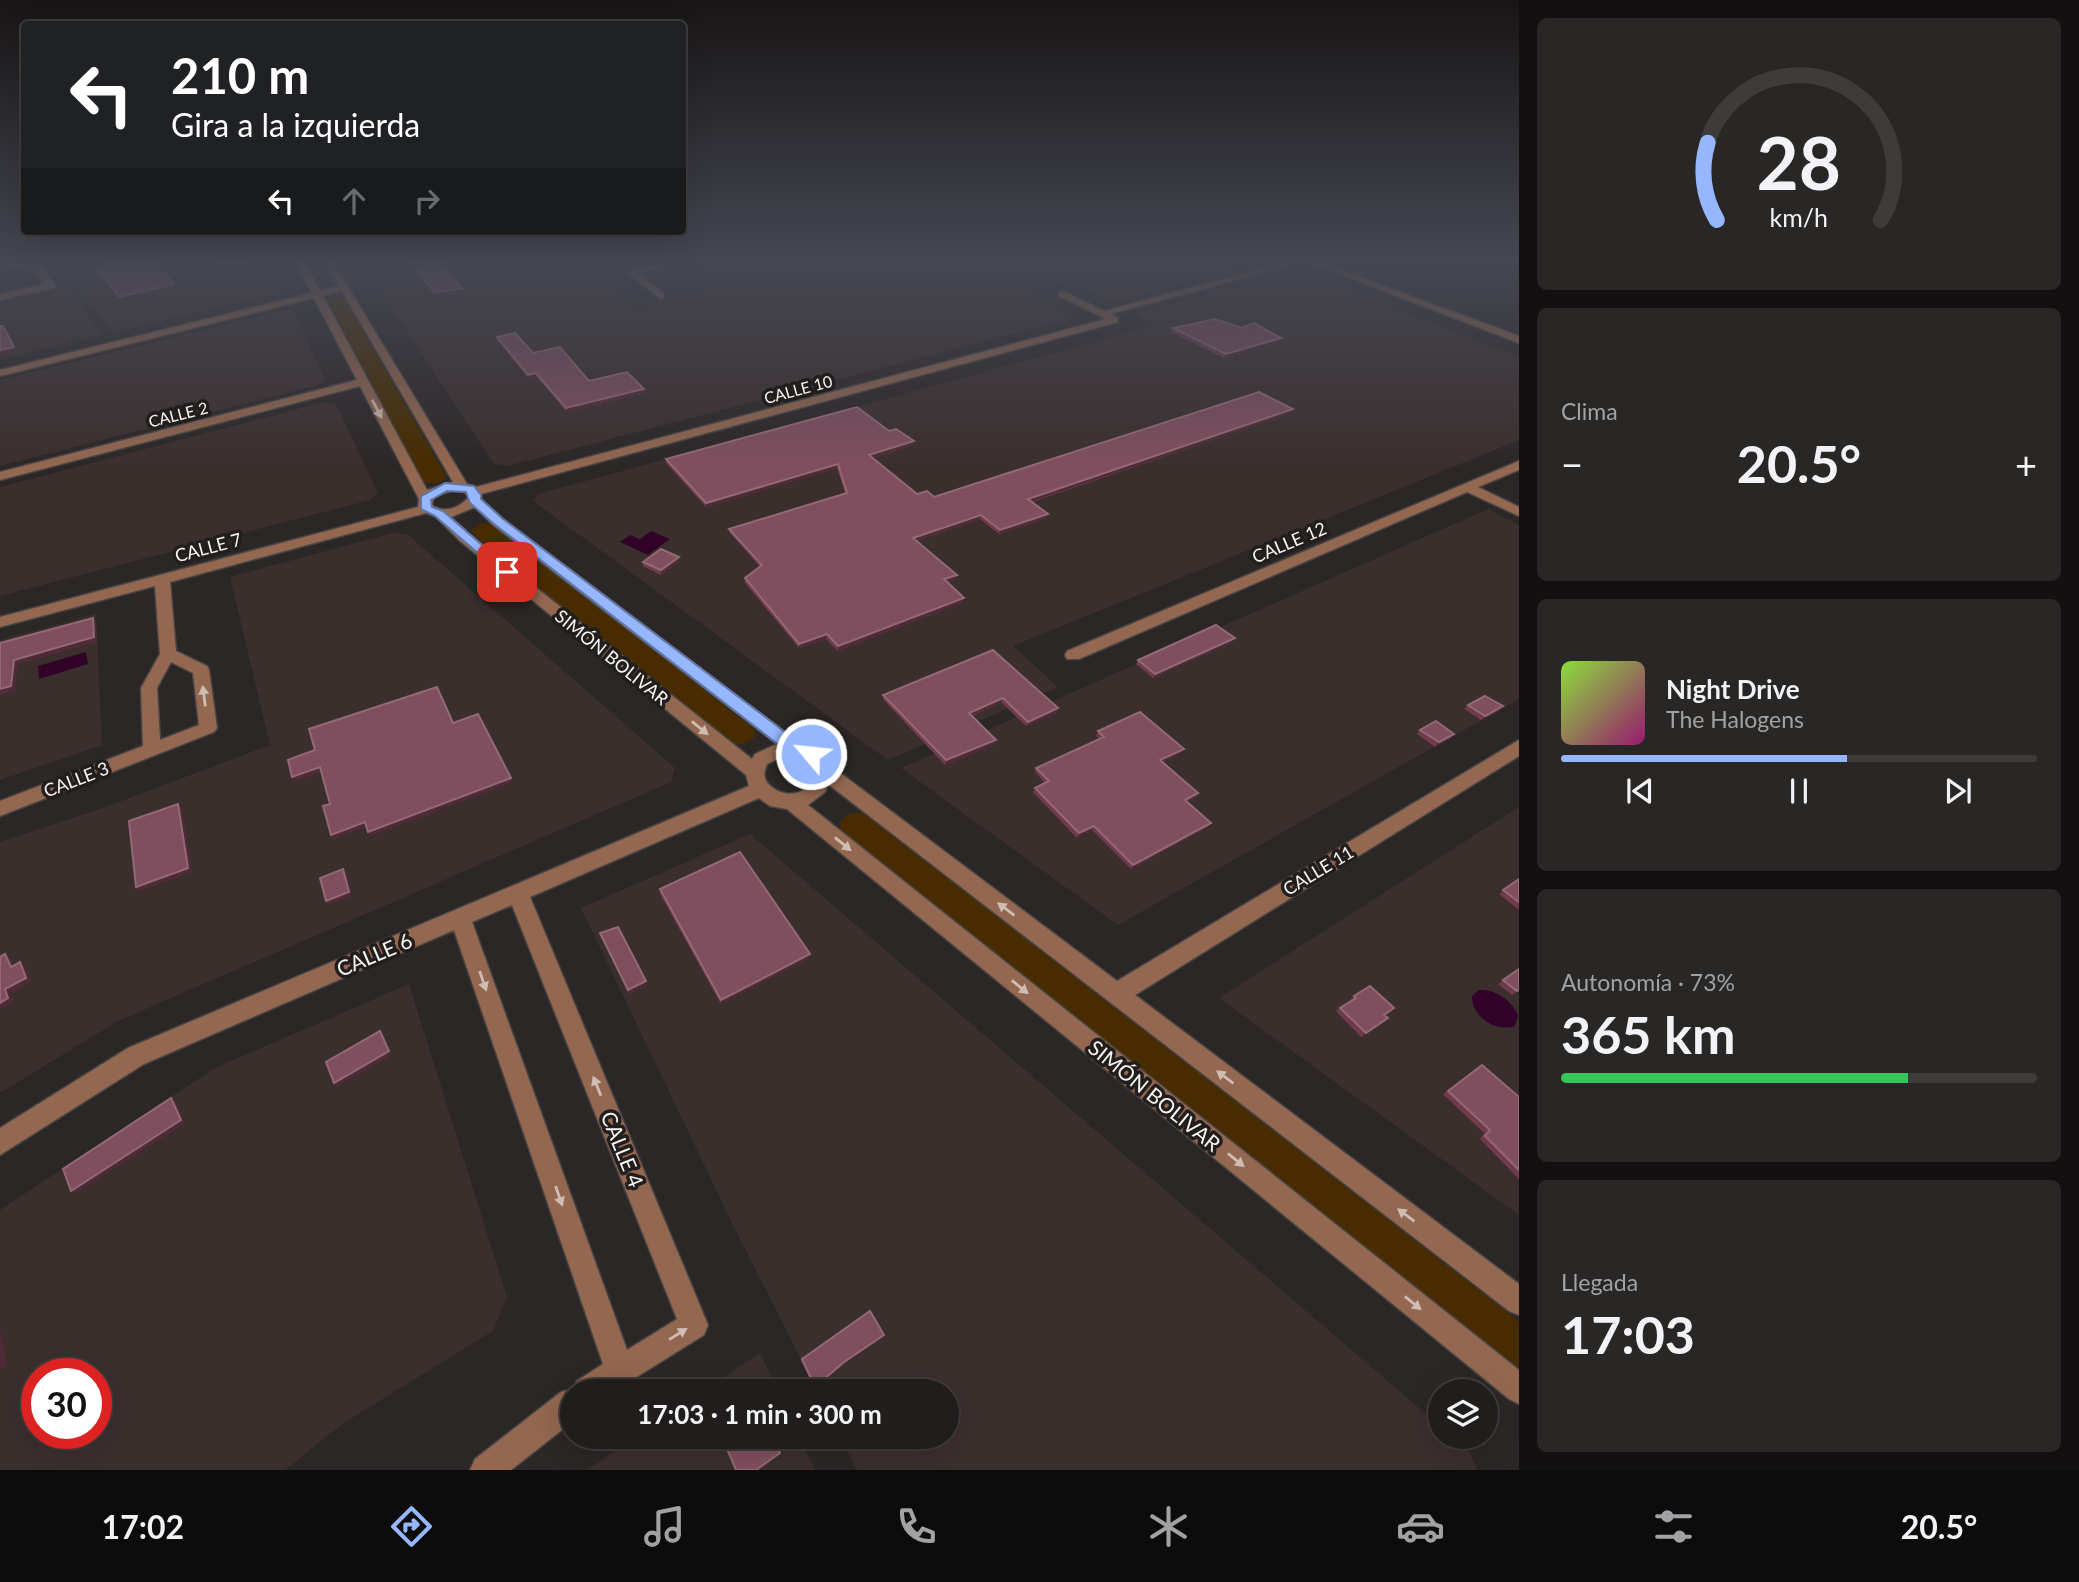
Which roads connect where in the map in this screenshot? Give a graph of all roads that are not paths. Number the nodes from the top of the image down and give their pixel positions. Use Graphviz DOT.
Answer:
graph roads {
  1 [pos="170,331"];
  2 [pos="337,331"];
  3 [pos="370,331"];
  4 [pos="1075,331"];
  5 [pos="1494,331"];
  6 [pos="1519,340"];
  7 [pos="0,373"];
  8 [pos="364,382"];
  9 [pos="1519,465"];
  10 [pos="0,476"];
  11 [pos="1468,487"];
  12 [pos="470,493"];
  13 [pos="430,507"];
  14 [pos="1519,512"];
  15 [pos="163,579"];
  16 [pos="0,622"];
  17 [pos="168,654"];
  18 [pos="1073,655"];
  19 [pos="1519,747"];
  20 [pos="795,748"];
  21 [pos="152,750"];
  22 [pos="824,771"];
  23 [pos="758,781"];
  24 [pos="790,801"];
  25 [pos="0,808"];
  26 [pos="518,892"];
  27 [pos="460,917"];
  28 [pos="1116,993"];
  29 [pos="0,1142"];
  30 [pos="1519,1301"];
  31 [pos="620,1370"];
  32 [pos="606,1379"];
  33 [pos="1519,1389"];
  34 [pos="560,1412"];
  35 [pos="486,1470"];
  1 -- 7 [label="street"];
  2 -- 8 [label="street, SIMÓN BOLIVAR"];
  3 -- 12 [label="street, SIMÓN BOLIVAR"];
  4 -- 12 [label="street, CALLE 10"];
  5 -- 6 [label="street"];
  8 -- 10 [label="street, CALLE 2"];
  8 -- 13 [label="street, SIMÓN BOLIVAR, one-way"];
  9 -- 11 [label="street, CALLE 12"];
  11 -- 14 [label="street"];
  11 -- 18 [label="street, CALLE 12"];
  12 -- 13 [label="street"];
  12 -- 13 [label="street"];
  12 -- 20 [label="street, SIMÓN BOLIVAR"];
  13 -- 15 [label="street, CALLE 7"];
  13 -- 23 [label="street, SIMÓN BOLIVAR, one-way"];
  15 -- 16 [label="street, CALLE 7"];
  15 -- 17 [label="street"];
  17 -- 21 [label="street"];
  21 -- 17 [label="street, CALLE 3, one-way"];
  19 -- 28 [label="street, CALLE 11"];
  20 -- 22 [label="street"];
  20 -- 23 [label="street"];
  21 -- 25 [label="street, CALLE 3"];
  22 -- 24 [label="street"];
  28 -- 22 [label="street, one-way"];
  23 -- 24 [label="street"];
  23 -- 26 [label="street, CALLE 6"];
  24 -- 33 [label="street, SIMÓN BOLIVAR, one-way"];
  26 -- 27 [label="street, CALLE 6"];
  31 -- 26 [label="street, CALLE 4, one-way"];
  27 -- 29 [label="street, CALLE 6"];
  27 -- 31 [label="street, one-way"];
  30 -- 28 [label="street, one-way"];
  31 -- 32 [label="street, CALLE 4"];
  34 -- 35 [label="street"];
}
